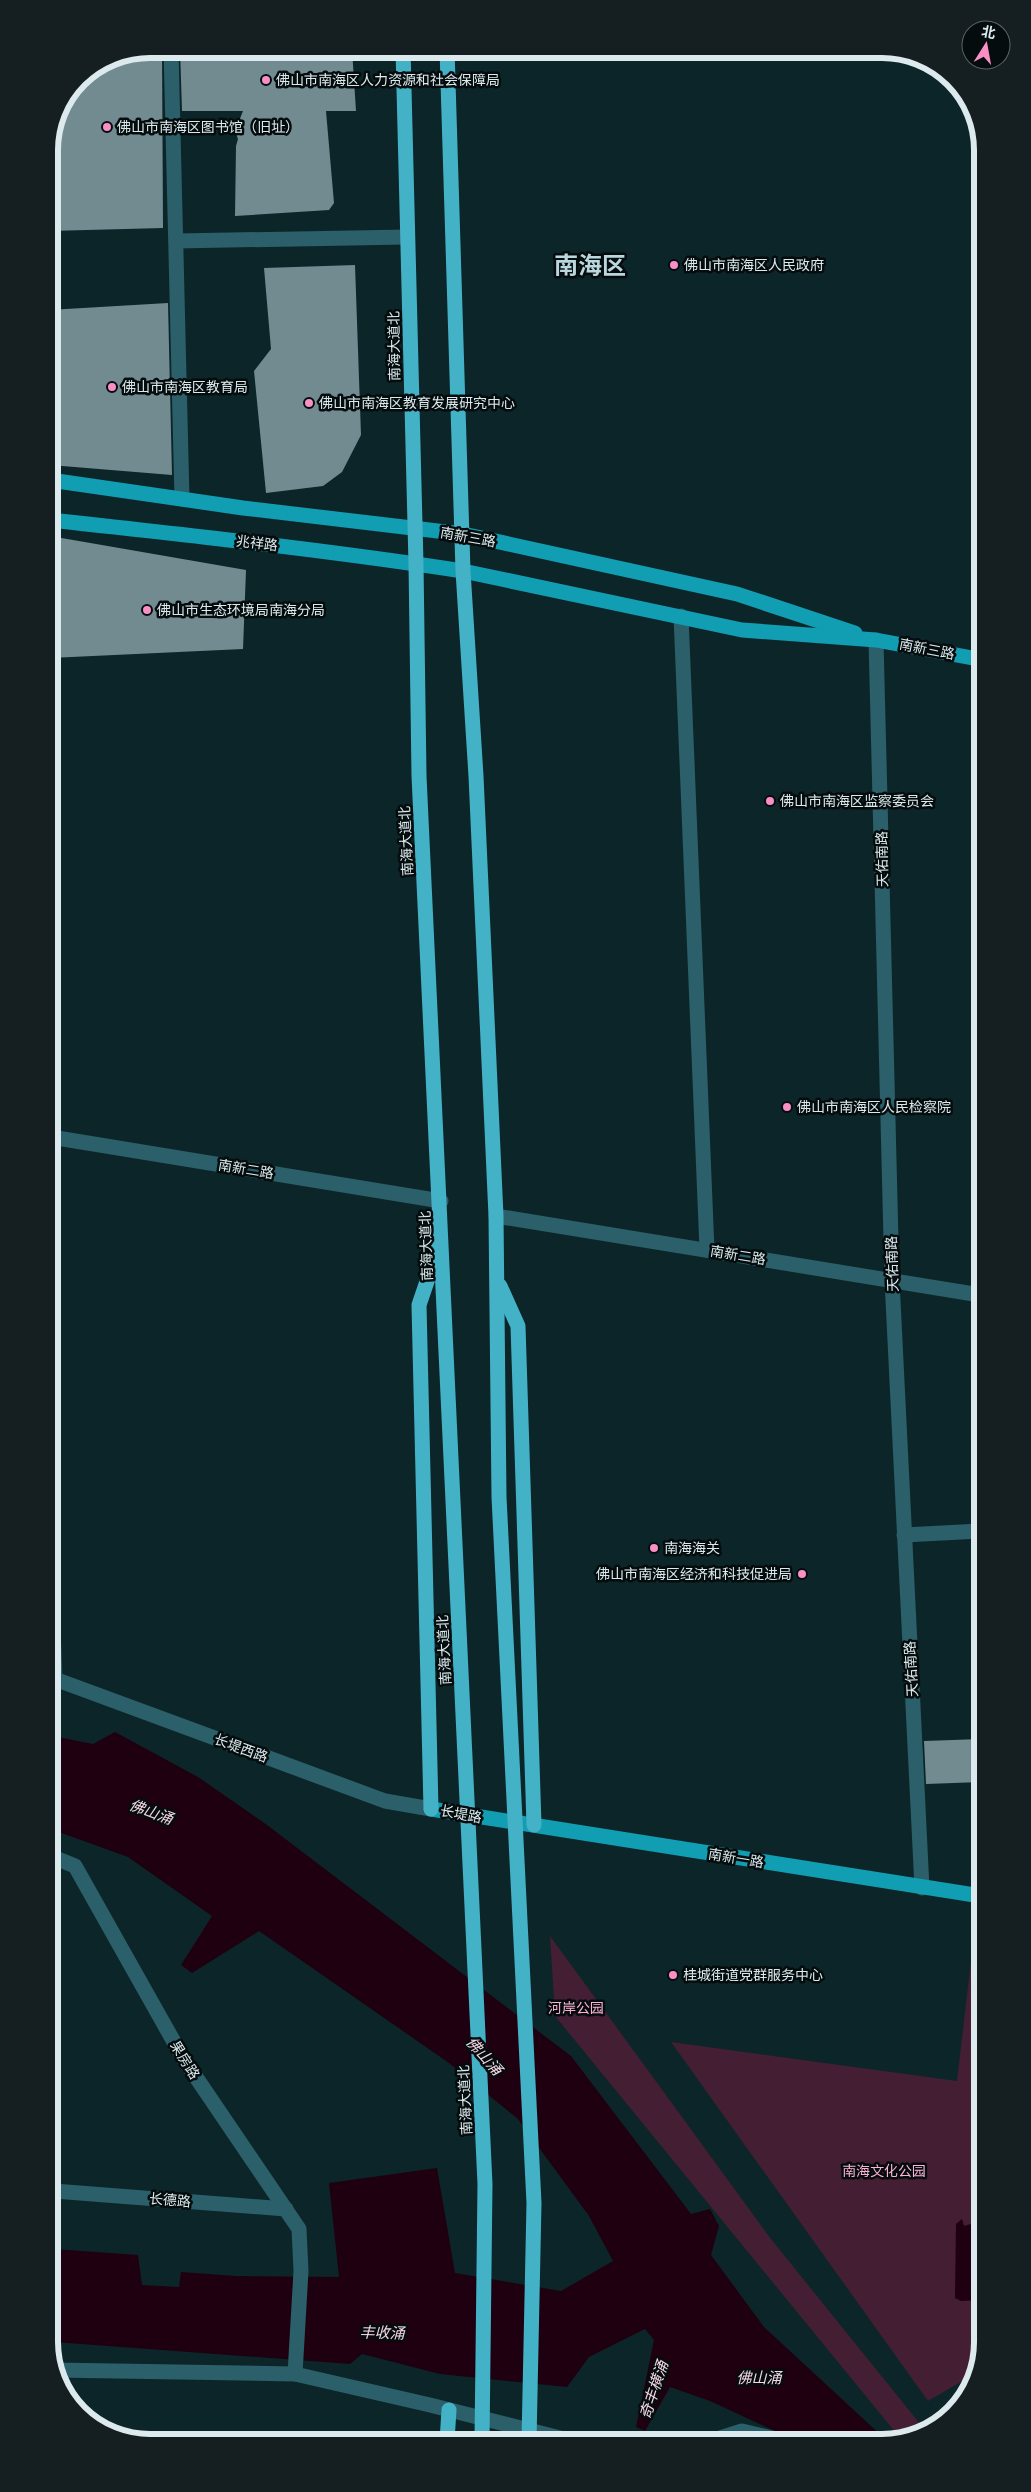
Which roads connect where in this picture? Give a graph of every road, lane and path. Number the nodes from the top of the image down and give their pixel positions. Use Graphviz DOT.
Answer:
graph roads {
  1 [pos="171,58"];
  2 [pos="403,58"];
  3 [pos="447,58"];
  4 [pos="407,237"];
  5 [pos="176,241"];
  6 [pos="58,481"];
  7 [pos="182,500"];
  8 [pos="58,521"];
  9 [pos="414,528"];
  10 [pos="463,534"];
  11 [pos="416,564"];
  12 [pos="463,571"];
  13 [pos="681,616"];
  14 [pos="876,640"];
  15 [pos="974,658"];
  16 [pos="58,1138"];
  17 [pos="441,1201"];
  18 [pos="496,1216"];
  19 [pos="442,1237"];
  20 [pos="707,1250"];
  21 [pos="892,1280"];
  22 [pos="497,1281"];
  23 [pos="974,1294"];
  24 [pos="974,1531"];
  25 [pos="904,1535"];
  26 [pos="58,1680"];
  27 [pos="431,1809"];
  28 [pos="491,1819"];
  29 [pos="534,1826"];
  30 [pos="58,1859"];
  31 [pos="922,1888"];
  32 [pos="974,1895"];
  33 [pos="58,2191"];
  34 [pos="286,2209"];
  35 [pos="62,2370"];
  36 [pos="295,2374"];
  37 [pos="449,2410"];
  38 [pos="447,2434"];
  39 [pos="482,2434"];
  40 [pos="529,2434"];
  41 [pos="544,2434"];
  42 [pos="733,2434"];
  43 [pos="755,2434"];
  1 -- 5 [label="street"];
  2 -- 4 [label="highway, 南海大道北"];
  3 -- 10 [label="highway"];
  4 -- 5 [label="street"];
  4 -- 9 [label="highway, 南海大道北"];
  5 -- 7 [label="street"];
  6 -- 7 [label="main road, 南新三路"];
  7 -- 9 [label="main road, 南新三路"];
  8 -- 11 [label="main road, 兆祥路"];
  9 -- 10 [label="main road, 南新三路"];
  9 -- 11 [label="highway, 南海大道北"];
  10 -- 12 [label="highway"];
  10 -- 14 [label="main road, 南新三路"];
  11 -- 12 [label="main road, 兆祥路"];
  11 -- 17 [label="highway, 南海大道北"];
  12 -- 13 [label="main road, 南新三路"];
  12 -- 18 [label="highway"];
  13 -- 14 [label="main road, 南新三路"];
  13 -- 20 [label="street"];
  14 -- 15 [label="main road, 南新三路"];
  14 -- 21 [label="street, 天佑南路"];
  16 -- 17 [label="street, 南新二路"];
  17 -- 19 [label="highway, 南海大道北"];
  18 -- 20 [label="street, 南新二路"];
  18 -- 22 [label="highway"];
  19 -- 27 [label="highway"];
  19 -- 39 [label="highway, 南海大道北"];
  20 -- 21 [label="street, 南新二路"];
  21 -- 23 [label="street, 南新二路"];
  21 -- 25 [label="street, 天佑南路"];
  22 -- 29 [label="highway"];
  22 -- 40 [label="highway"];
  24 -- 25 [label="street"];
  25 -- 31 [label="street, 天佑南路"];
  26 -- 27 [label="street, 长堤西路"];
  27 -- 28 [label="main road, 长堤路"];
  28 -- 29 [label="main road, 南新一路"];
  29 -- 31 [label="main road, 南新一路"];
  30 -- 34 [label="street, 果房路"];
  31 -- 32 [label="main road, 南新一路"];
  33 -- 34 [label="street, 长德路"];
  34 -- 36 [label="street, 果房路"];
  35 -- 36 [label="street"];
  36 -- 37 [label="street"];
  37 -- 38 [label="highway"];
  37 -- 41 [label="street"];
  42 -- 43 [label="street"];
}
